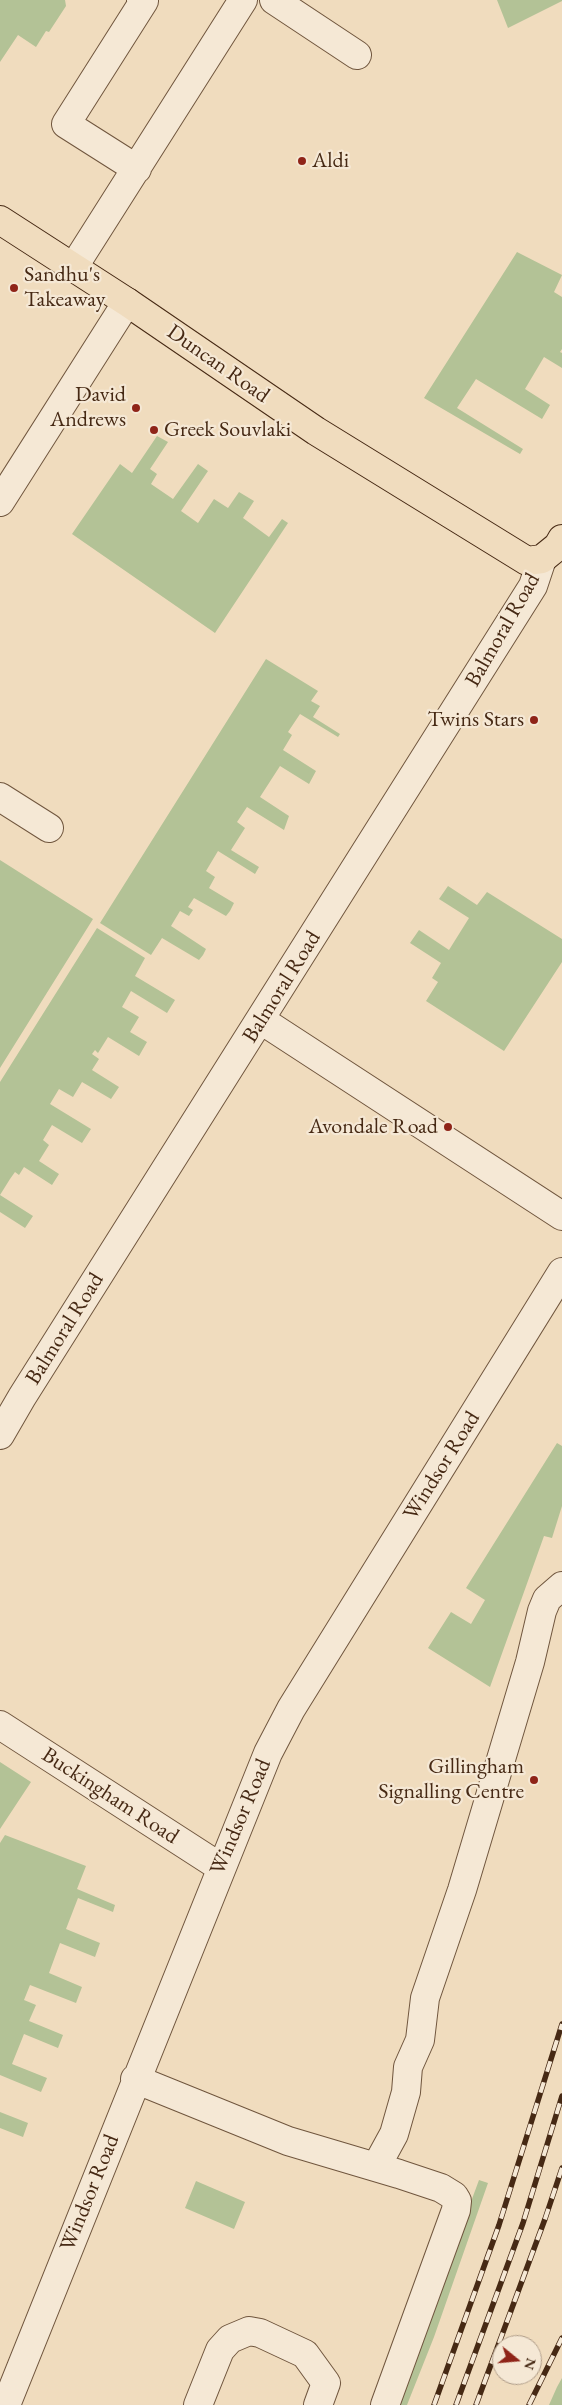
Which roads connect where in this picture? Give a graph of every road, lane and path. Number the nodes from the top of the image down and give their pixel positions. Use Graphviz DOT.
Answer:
graph roads {
  1 [pos="142,0"];
  2 [pos="243,0"];
  3 [pos="274,0"];
  4 [pos="357,55"];
  5 [pos="137,169"];
  6 [pos="0,220"];
  7 [pos="73,268"];
  8 [pos="127,302"];
  9 [pos="0,502"];
  10 [pos="562,539"];
  11 [pos="542,559"];
  12 [pos="0,797"];
  13 [pos="48,828"];
  14 [pos="261,1020"];
  15 [pos="562,1216"];
  16 [pos="562,1272"];
  17 [pos="0,1435"];
  18 [pos="562,1586"];
  19 [pos="0,1726"];
  20 [pos="220,1867"];
  21 [pos="135,2079"];
  22 [pos="376,2167"];
  23 [pos="6,2405"];
  24 [pos="198,2405"];
  25 [pos="318,2405"];
  26 [pos="385,2405"];
  1 -- 5 [label="street"];
  2 -- 5 [label="street"];
  3 -- 4 [label="street"];
  5 -- 7 [label="street"];
  6 -- 7 [label="main road, Duncan Road"];
  7 -- 8 [label="main road, Duncan Road"];
  8 -- 9 [label="street"];
  8 -- 11 [label="main road, Duncan Road"];
  10 -- 11 [label="main road, Balmoral Road"];
  11 -- 14 [label="street, Balmoral Road"];
  12 -- 13 [label="street"];
  14 -- 15 [label="street"];
  14 -- 17 [label="street, Balmoral Road"];
  16 -- 20 [label="street, Windsor Road"];
  18 -- 22 [label="street"];
  19 -- 20 [label="street, Buckingham Road"];
  20 -- 21 [label="street, Windsor Road"];
  21 -- 22 [label="street"];
  21 -- 23 [label="street, Windsor Road"];
  22 -- 26 [label="street"];
  24 -- 25 [label="street"];
}
